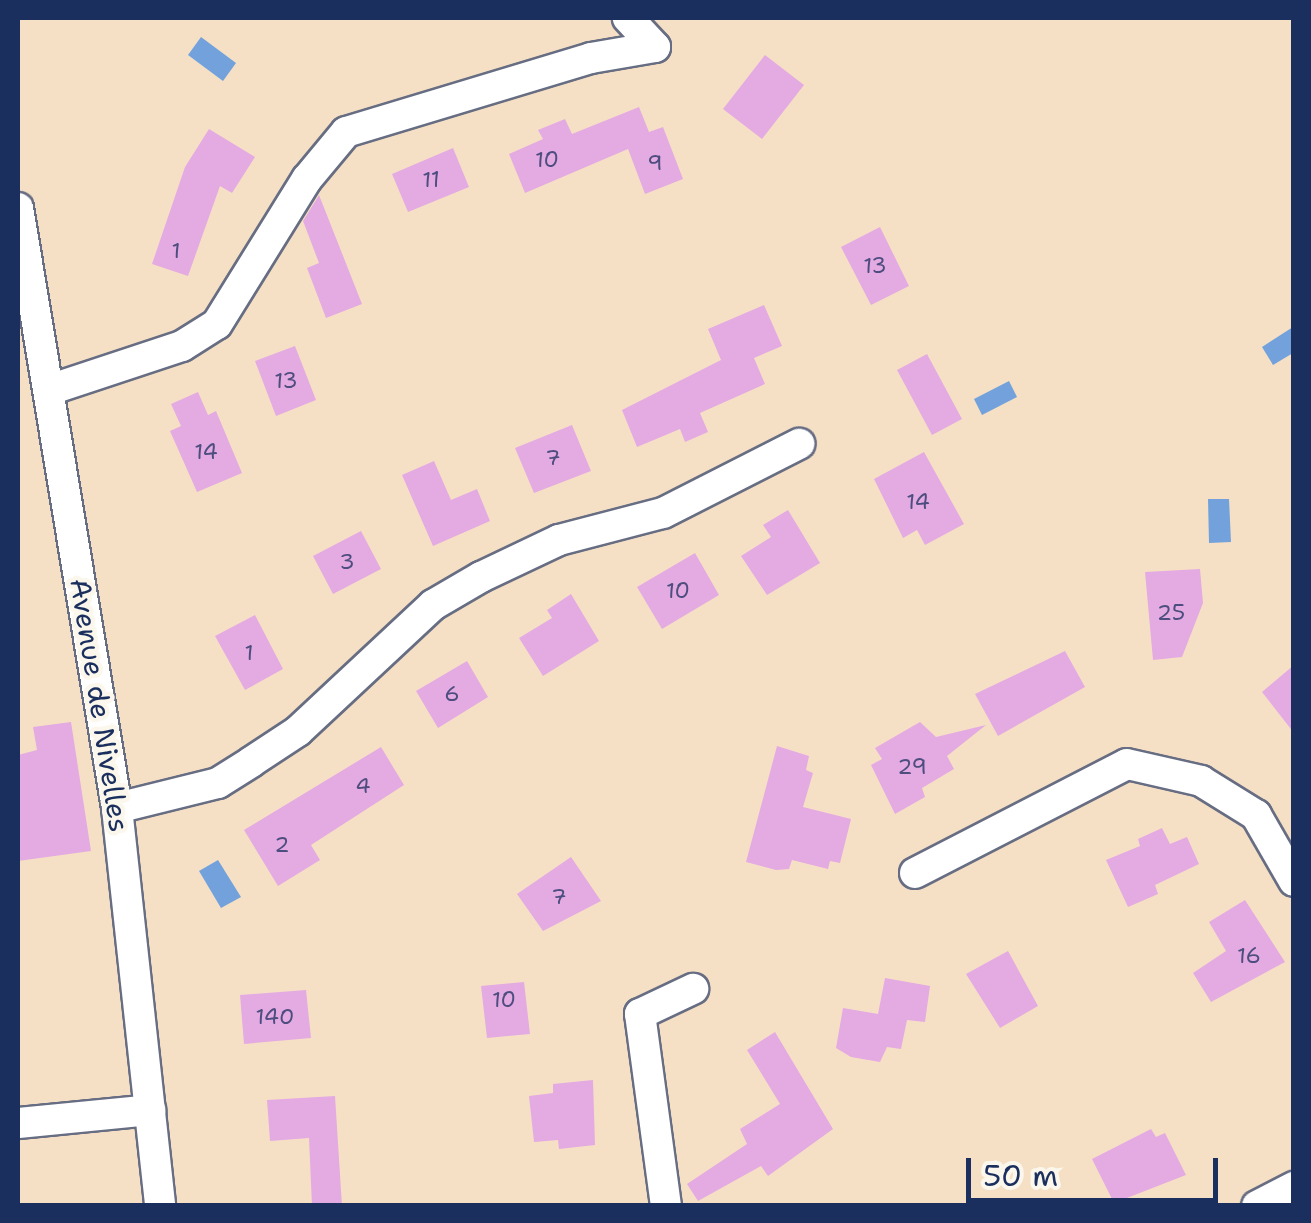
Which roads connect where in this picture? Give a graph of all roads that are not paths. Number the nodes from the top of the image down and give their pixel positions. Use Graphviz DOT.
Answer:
graph roads {
  1 [pos="628,18"];
  2 [pos="18,208"];
  3 [pos="50,390"];
  4 [pos="799,444"];
  5 [pos="118,808"];
  6 [pos="915,873"];
  7 [pos="1294,881"];
  8 [pos="693,989"];
  9 [pos="150,1110"];
  10 [pos="18,1123"];
  11 [pos="1294,1186"];
  12 [pos="160,1206"];
  13 [pos="666,1206"];
  14 [pos="1257,1206"];
  1 -- 3 [label="street"];
  2 -- 3 [label="street, Avenue de Nivelles"];
  3 -- 5 [label="street, Avenue de Nivelles"];
  4 -- 5 [label="street"];
  5 -- 9 [label="street, Avenue de Nivelles"];
  6 -- 7 [label="street"];
  8 -- 13 [label="street"];
  9 -- 10 [label="street"];
  9 -- 12 [label="street, Avenue de Nivelles"];
  11 -- 14 [label="street"];
}
